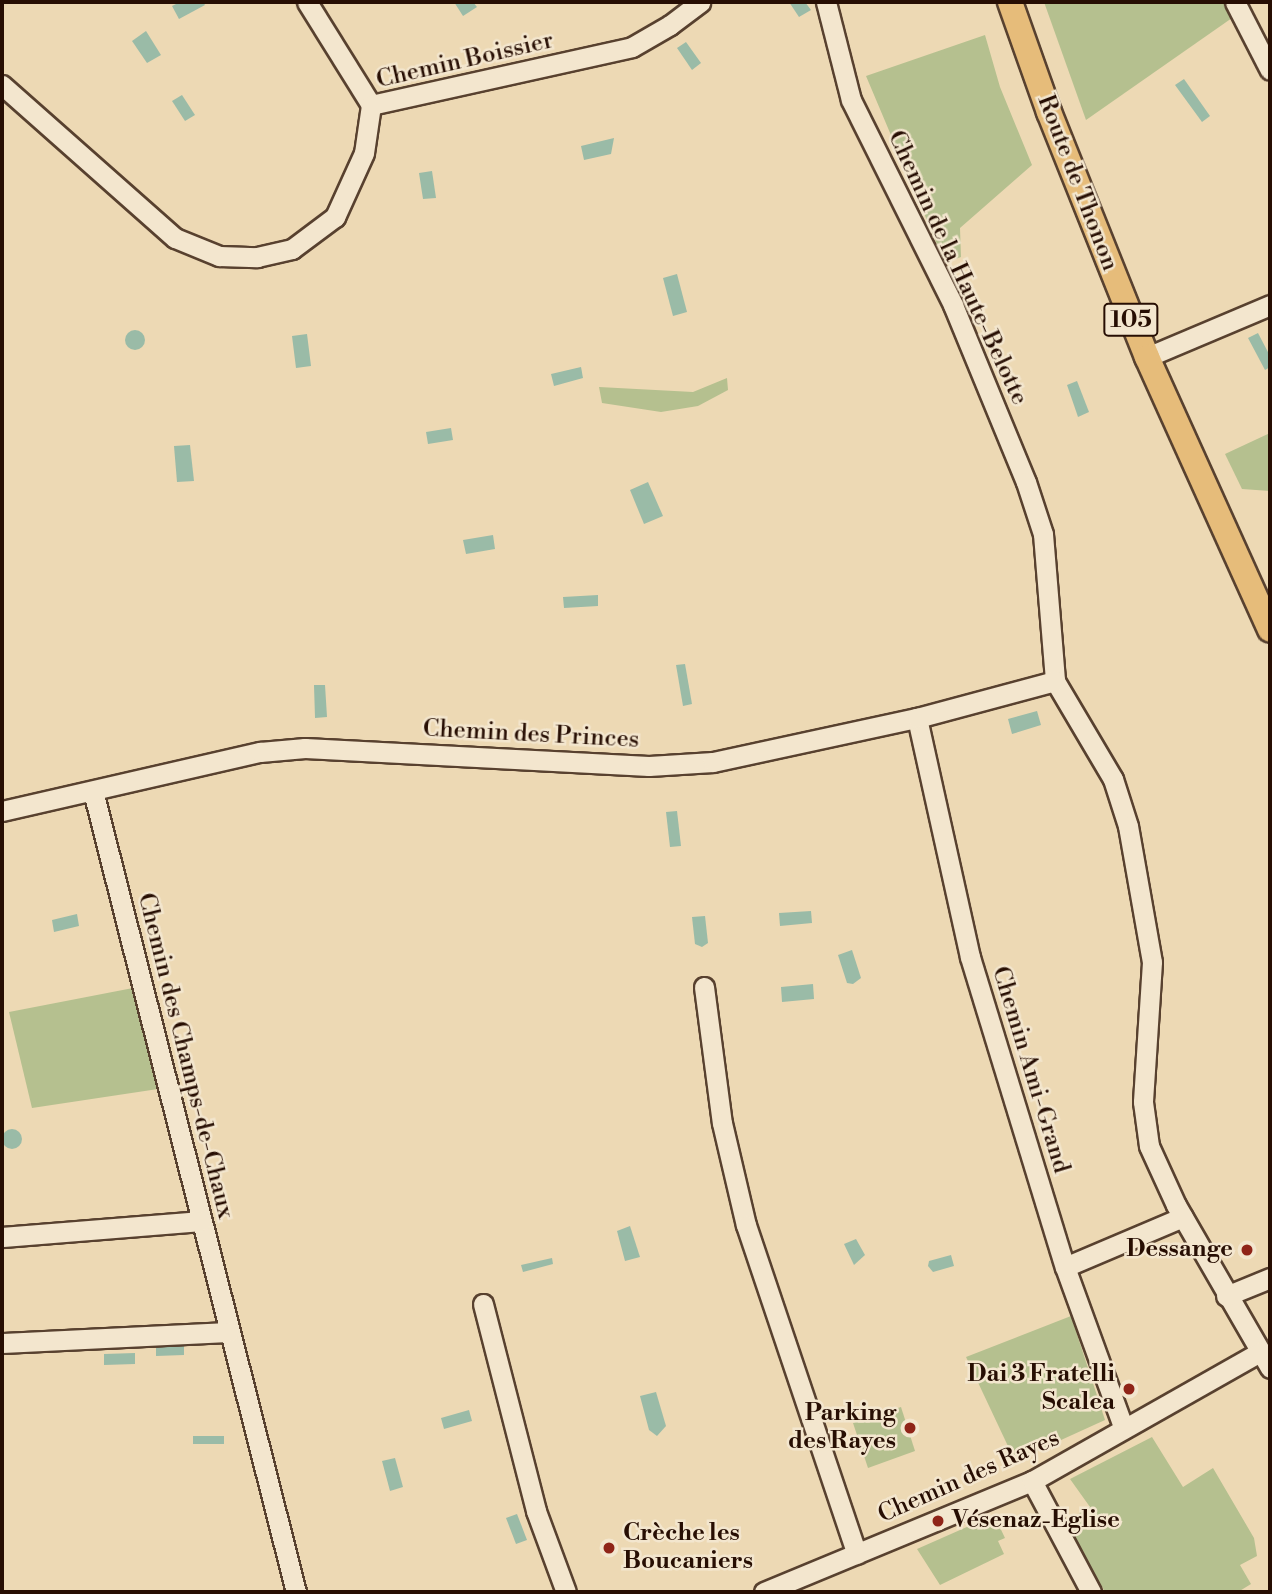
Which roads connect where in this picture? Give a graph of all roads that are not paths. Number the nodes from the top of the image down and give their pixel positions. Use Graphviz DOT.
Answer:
graph roads {
  1 [pos="307,2"];
  2 [pos="700,2"];
  3 [pos="826,2"];
  4 [pos="1010,2"];
  5 [pos="1235,2"];
  6 [pos="1270,70"];
  7 [pos="2,85"];
  8 [pos="371,105"];
  9 [pos="1270,305"];
  10 [pos="1147,357"];
  11 [pos="1270,630"];
  12 [pos="1055,681"];
  13 [pos="917,718"];
  14 [pos="93,791"];
  15 [pos="2,811"];
  16 [pos="704,987"];
  17 [pos="1183,1217"];
  18 [pos="201,1221"];
  19 [pos="2,1237"];
  20 [pos="1065,1267"];
  21 [pos="1270,1278"];
  22 [pos="1226,1296"];
  23 [pos="483,1304"];
  24 [pos="229,1332"];
  25 [pos="2,1343"];
  26 [pos="1265,1360"];
  27 [pos="1124,1429"];
  28 [pos="1032,1481"];
  29 [pos="857,1554"];
  30 [pos="296,1592"];
  31 [pos="566,1592"];
  32 [pos="764,1592"];
  33 [pos="1091,1592"];
  1 -- 8 [label="street"];
  2 -- 8 [label="street, Chemin Boissier"];
  3 -- 12 [label="street, Chemin de la Haute-Belotte"];
  4 -- 10 [label="main road, Route de Thonon / 105"];
  5 -- 6 [label="street"];
  7 -- 8 [label="street, Chemin Boissier"];
  9 -- 10 [label="street"];
  10 -- 11 [label="main road, Route de Thonon / 105"];
  12 -- 13 [label="street, Chemin des Princes"];
  12 -- 17 [label="street"];
  13 -- 14 [label="street, Chemin des Princes"];
  13 -- 20 [label="street, Chemin Ami-Grand"];
  14 -- 15 [label="street, Chemin des Princes"];
  14 -- 18 [label="street, Chemin des Champs-de-Chaux"];
  16 -- 29 [label="street"];
  17 -- 20 [label="street"];
  17 -- 22 [label="street"];
  18 -- 19 [label="street"];
  18 -- 24 [label="street, Chemin des Champs-de-Chaux"];
  20 -- 27 [label="street, Chemin Ami-Grand"];
  21 -- 22 [label="street"];
  22 -- 26 [label="street"];
  23 -- 31 [label="street"];
  24 -- 25 [label="street"];
  24 -- 30 [label="street, Chemin des Champs-de-Chaux"];
  26 -- 27 [label="street, Chemin des Rayes"];
  27 -- 28 [label="street, Chemin des Rayes"];
  28 -- 29 [label="street, Chemin des Rayes"];
  28 -- 33 [label="street"];
  29 -- 32 [label="street, Chemin des Rayes"];
}
